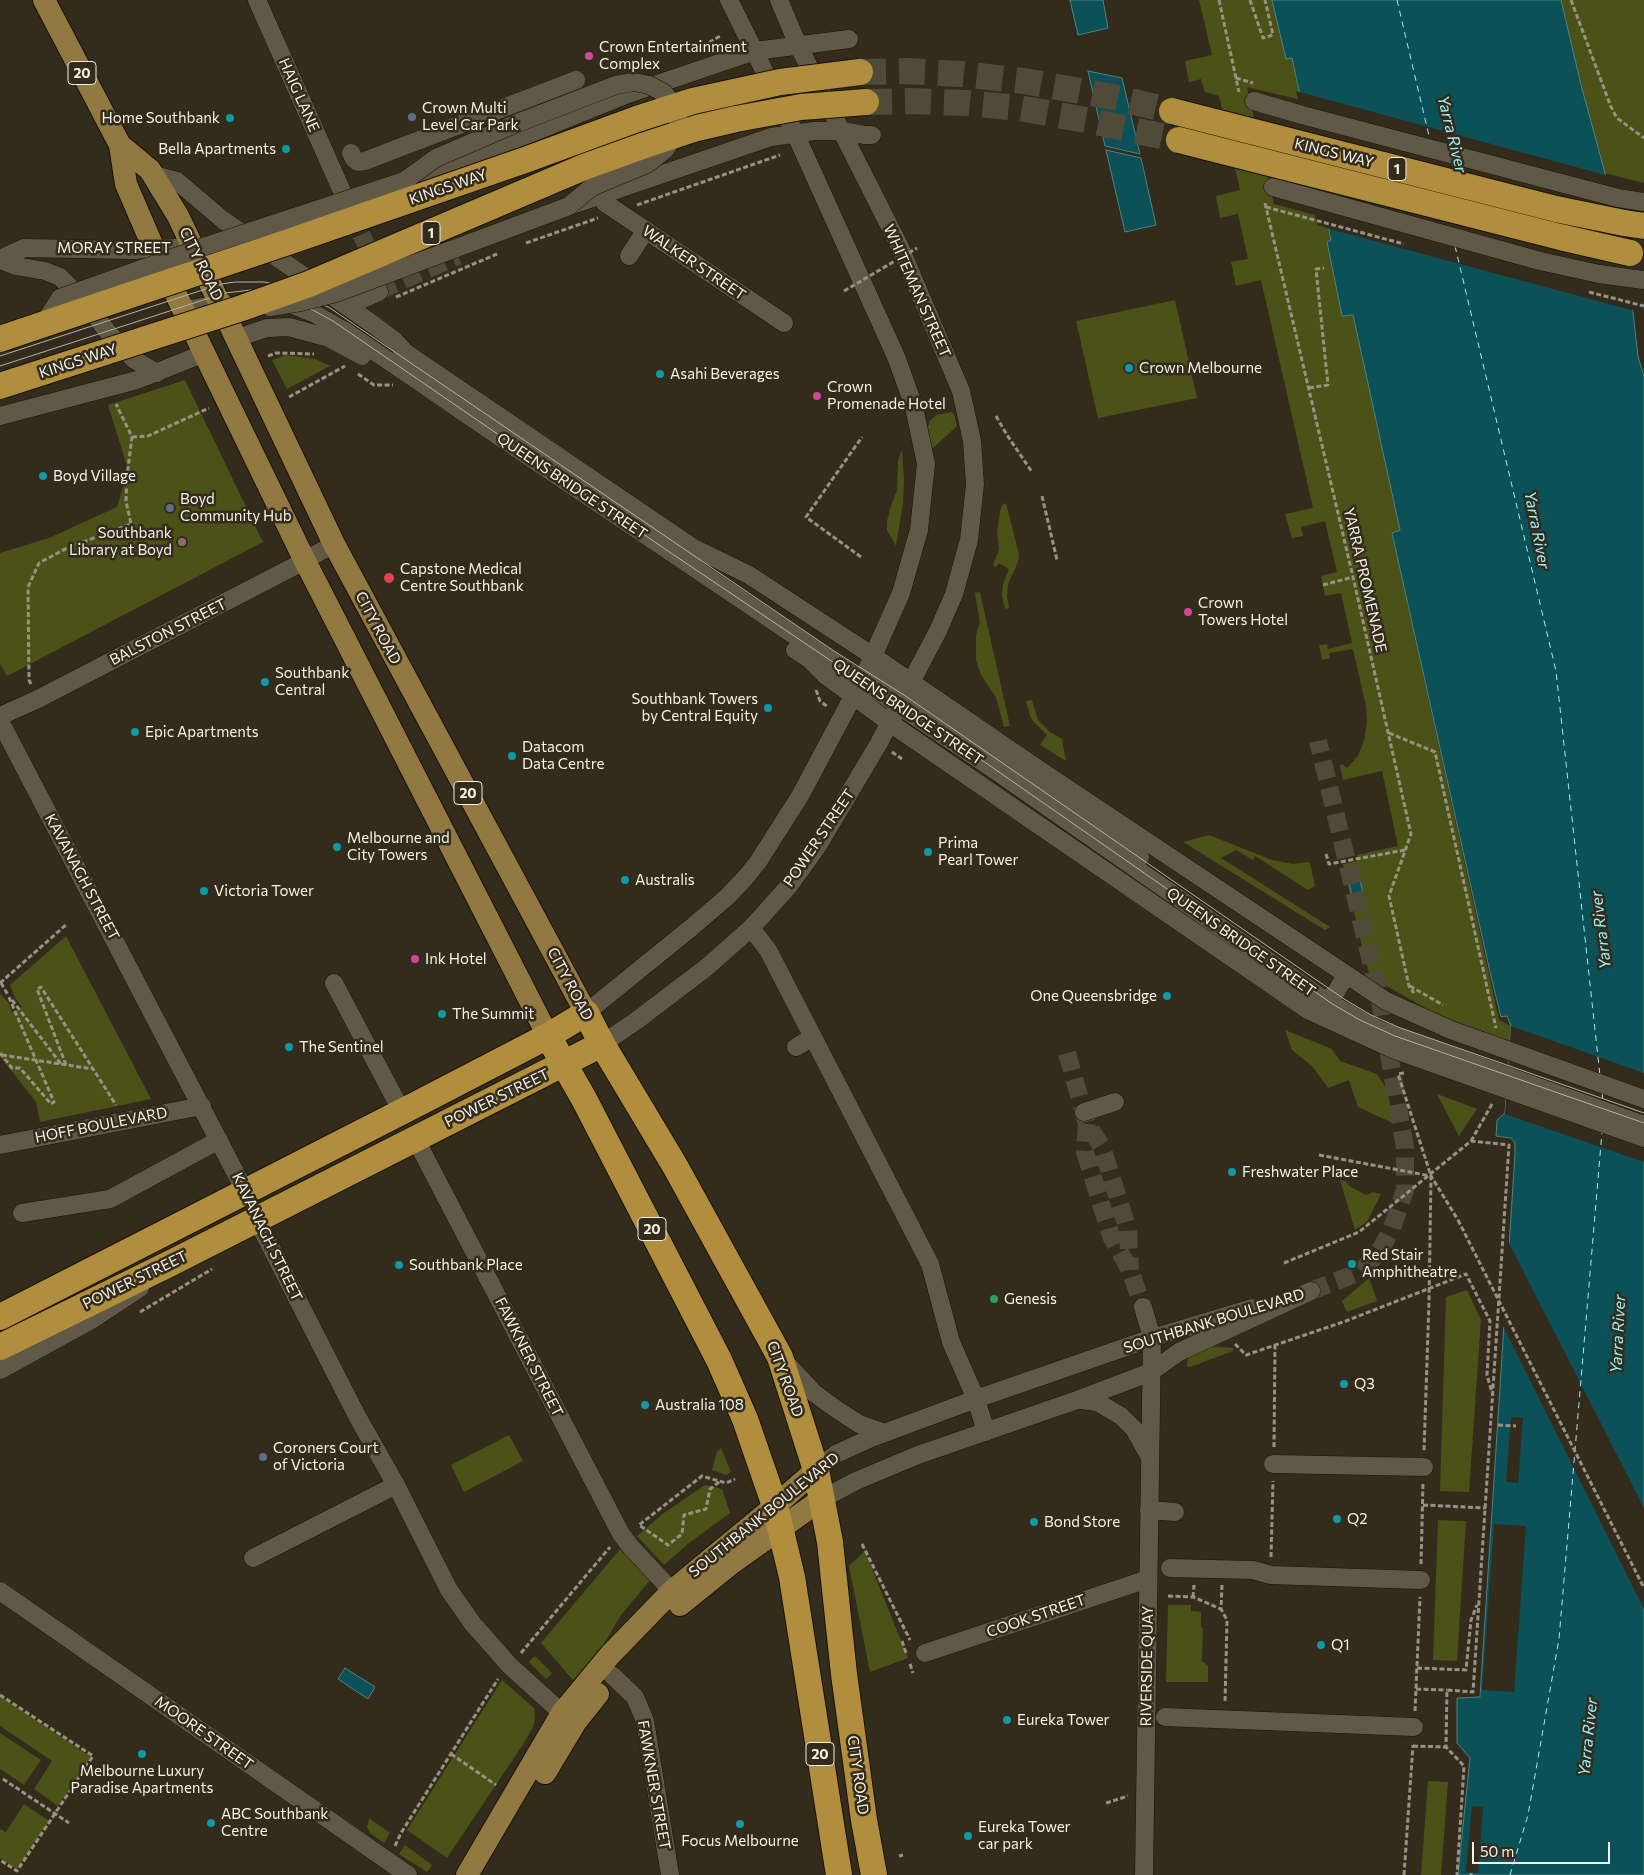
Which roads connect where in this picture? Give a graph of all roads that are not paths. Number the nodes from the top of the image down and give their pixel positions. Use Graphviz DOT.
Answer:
graph roads {
  1 [pos="44,0"];
  2 [pos="257,0"];
  3 [pos="729,0"];
  4 [pos="779,0"];
  5 [pos="849,39"];
  6 [pos="798,45"];
  7 [pos="755,51"];
  8 [pos="860,72"];
  9 [pos="576,80"];
  10 [pos="542,81"];
  11 [pos="1247,97"];
  12 [pos="866,102"];
  13 [pos="554,108"];
  14 [pos="1172,110"];
  15 [pos="841,131"];
  16 [pos="795,133"];
  17 [pos="872,135"];
  18 [pos="1178,140"];
  19 [pos="120,145"];
  20 [pos="351,153"];
  21 [pos="154,175"];
  22 [pos="404,182"];
  23 [pos="341,189"];
  24 [pos="1269,192"];
  25 [pos="1644,202"];
  26 [pos="569,206"];
  27 [pos="611,207"];
  28 [pos="1634,225"];
  29 [pos="646,230"];
  30 [pos="193,247"];
  31 [pos="260,247"];
  32 [pos="154,249"];
  33 [pos="628,256"];
  34 [pos="0,259"];
  35 [pos="1639,267"];
  36 [pos="306,279"];
  37 [pos="231,306"];
  38 [pos="347,306"];
  39 [pos="184,310"];
  40 [pos="784,323"];
  41 [pos="374,325"];
  42 [pos="42,326"];
  43 [pos="237,338"];
  44 [pos="0,339"];
  45 [pos="204,353"];
  46 [pos="157,373"];
  47 [pos="0,386"];
  48 [pos="0,416"];
  49 [pos="334,544"];
  50 [pos="304,560"];
  51 [pos="863,676"];
  52 [pos="905,694"];
  53 [pos="0,716"];
  54 [pos="0,721"];
  55 [pos="890,723"];
  56 [pos="1063,801"];
  57 [pos="1037,825"];
  58 [pos="751,928"];
  59 [pos="1346,975"];
  60 [pos="334,983"];
  61 [pos="1331,997"];
  62 [pos="1308,1010"];
  63 [pos="586,1013"];
  64 [pos="548,1036"];
  65 [pos="813,1037"];
  66 [pos="602,1044"];
  67 [pos="796,1047"];
  68 [pos="564,1064"];
  69 [pos="1508,1071"];
  70 [pos="1644,1099"];
  71 [pos="1115,1102"];
  72 [pos="202,1106"];
  73 [pos="402,1112"];
  74 [pos="1084,1112"];
  75 [pos="1644,1112"];
  76 [pos="1644,1125"];
  77 [pos="415,1138"];
  78 [pos="1644,1138"];
  79 [pos="219,1140"];
  80 [pos="0,1145"];
  81 [pos="245,1191"];
  82 [pos="22,1213"];
  83 [pos="257,1220"];
  84 [pos="171,1263"];
  85 [pos="1143,1307"];
  86 [pos="1,1316"];
  87 [pos="1152,1338"];
  88 [pos="0,1347"];
  89 [pos="780,1357"];
  90 [pos="0,1370"];
  91 [pos="1151,1372"];
  92 [pos="976,1399"];
  93 [pos="1077,1400"];
  94 [pos="986,1432"];
  95 [pos="885,1433"];
  96 [pos="1150,1456"];
  97 [pos="1274,1464"];
  98 [pos="1424,1467"];
  99 [pos="816,1470"];
  100 [pos="396,1485"];
  101 [pos="822,1500"];
  102 [pos="1149,1510"];
  103 [pos="1175,1512"];
  104 [pos="778,1517"];
  105 [pos="253,1558"];
  106 [pos="1170,1568"];
  107 [pos="1148,1579"];
  108 [pos="1421,1580"];
  109 [pos="672,1591"];
  110 [pos="0,1592"];
  111 [pos="925,1653"];
  112 [pos="612,1675"];
  113 [pos="1165,1717"];
  114 [pos="568,1718"];
  115 [pos="1414,1727"];
  116 [pos="408,1875"];
  117 [pos="467,1875"];
  118 [pos="484,1875"];
  119 [pos="670,1875"];
  120 [pos="839,1875"];
  121 [pos="874,1875"];
  122 [pos="1144,1875"];
  1 -- 19 [label="main road, CITY ROAD / 20"];
  2 -- 23 [label="street, HAIG LANE"];
  3 -- 7 [label="street"];
  4 -- 6 [label="street, WHITEMAN STREET"];
  5 -- 6 [label="street, KINGS WAY"];
  6 -- 7 [label="street, KINGS WAY"];
  6 -- 15 [label="street, WHITEMAN STREET"];
  7 -- 16 [label="street"];
  7 -- 22 [label="street, KINGS WAY"];
  8 -- 42 [label="highway, KINGS WAY, bridge"];
  9 -- 20 [label="street, bridge"];
  10 -- 13 [label="street"];
  11 -- 25 [label="street"];
  12 -- 37 [label="highway, KINGS WAY / 1, bridge"];
  13 -- 22 [label="street, bridge"];
  13 -- 26 [label="street, bridge"];
  14 -- 28 [label="highway, KINGS WAY / 1, bridge"];
  15 -- 16 [label="street, KINGS WAY"];
  15 -- 17 [label="street, KINGS WAY"];
  15 -- 52 [label="street, WHITEMAN STREET"];
  16 -- 26 [label="street, KINGS WAY"];
  16 -- 51 [label="street"];
  18 -- 35 [label="highway, KINGS WAY / 1, bridge"];
  19 -- 21 [label="main road, CITY ROAD / 20"];
  19 -- 32 [label="main road, CITY ROAD / 20"];
  21 -- 30 [label="main road, CITY ROAD / 20"];
  21 -- 31 [label="street, QUEENS BRIDGE STREET"];
  22 -- 42 [label="street, KINGS WAY, bridge"];
  24 -- 35 [label="street"];
  26 -- 37 [label="street, KINGS WAY, bridge"];
  27 -- 29 [label="street, WALKER STREET"];
  29 -- 33 [label="street"];
  29 -- 40 [label="street, WALKER STREET"];
  30 -- 31 [label="street, MORAY STREET"];
  30 -- 32 [label="street, MORAY STREET"];
  30 -- 37 [label="main road, CITY ROAD / 20"];
  31 -- 36 [label="street, QUEENS BRIDGE STREET"];
  32 -- 34 [label="street, MORAY STREET"];
  32 -- 39 [label="main road, CITY ROAD / 20"];
  34 -- 46 [label="street"];
  36 -- 38 [label="street, QUEENS BRIDGE STREET"];
  36 -- 51 [label="street, QUEENS BRIDGE STREET"];
  37 -- 39 [label="street, QUEENS BRIDGE STREET"];
  37 -- 43 [label="main road, CITY ROAD / 20"];
  37 -- 47 [label="highway, KINGS WAY / 1, bridge"];
  37 -- 51 [label="street, QUEENS BRIDGE STREET"];
  38 -- 41 [label="street, QUEENS BRIDGE STREET"];
  38 -- 41 [label="street"];
  39 -- 45 [label="main road, CITY ROAD / 20"];
  41 -- 51 [label="street, QUEENS BRIDGE STREET"];
  42 -- 44 [label="highway, KINGS WAY, bridge"];
  43 -- 45 [label="main road, QUEENS BRIDGE STREET"];
  43 -- 49 [label="main road, CITY ROAD / 20"];
  43 -- 51 [label="street, QUEENS BRIDGE STREET"];
  45 -- 46 [label="street, KINGS WAY"];
  45 -- 50 [label="main road, CITY ROAD / 20"];
  46 -- 48 [label="street, KINGS WAY"];
  49 -- 50 [label="street, BALSTON STREET"];
  49 -- 63 [label="main road, CITY ROAD / 20"];
  50 -- 53 [label="street, BALSTON STREET"];
  50 -- 64 [label="main road, CITY ROAD / 20"];
  51 -- 52 [label="street, QUEENS BRIDGE STREET"];
  51 -- 52 [label="street, QUEENS BRIDGE STREET"];
  51 -- 55 [label="street, QUEENS BRIDGE STREET"];
  51 -- 63 [label="street, POWER STREET"];
  52 -- 55 [label="street, WHITEMAN STREET"];
  52 -- 56 [label="street, QUEENS BRIDGE STREET"];
  52 -- 56 [label="street, QUEENS BRIDGE STREET"];
  54 -- 72 [label="street, KAVANAGH STREET"];
  55 -- 57 [label="street, QUEENS BRIDGE STREET"];
  55 -- 58 [label="street, POWER STREET"];
  56 -- 57 [label="street"];
  56 -- 59 [label="street, QUEENS BRIDGE STREET"];
  56 -- 61 [label="street, QUEENS BRIDGE STREET"];
  57 -- 62 [label="street, QUEENS BRIDGE STREET"];
  58 -- 65 [label="street"];
  58 -- 66 [label="street, POWER STREET"];
  59 -- 61 [label="street"];
  59 -- 69 [label="street, QUEENS BRIDGE STREET"];
  60 -- 73 [label="street"];
  61 -- 62 [label="street"];
  61 -- 69 [label="street, QUEENS BRIDGE STREET"];
  62 -- 69 [label="street, QUEENS BRIDGE STREET"];
  63 -- 64 [label="highway, POWER STREET"];
  63 -- 66 [label="highway, CITY ROAD / 20"];
  64 -- 68 [label="highway, CITY ROAD / 20"];
  64 -- 73 [label="highway, POWER STREET"];
  65 -- 67 [label="street"];
  65 -- 92 [label="street"];
  66 -- 68 [label="highway, POWER STREET"];
  66 -- 89 [label="highway, CITY ROAD / 20"];
  68 -- 77 [label="highway, POWER STREET"];
  68 -- 104 [label="highway, CITY ROAD / 20"];
  69 -- 70 [label="street, QUEENS BRIDGE STREET"];
  69 -- 75 [label="street, QUEENS BRIDGE STREET"];
  69 -- 76 [label="street, QUEENS BRIDGE STREET"];
  69 -- 78 [label="street, QUEENS BRIDGE STREET"];
  71 -- 74 [label="street"];
  72 -- 79 [label="street, KAVANAGH STREET"];
  72 -- 80 [label="street, HOFF BOULEVARD"];
  73 -- 77 [label="highway, FAWKNER STREET"];
  73 -- 81 [label="highway, POWER STREET"];
  77 -- 83 [label="highway, POWER STREET"];
  77 -- 109 [label="street, FAWKNER STREET"];
  79 -- 81 [label="street, KAVANAGH STREET"];
  79 -- 82 [label="street"];
  81 -- 83 [label="highway, KAVANAGH STREET"];
  81 -- 86 [label="highway, POWER STREET"];
  83 -- 84 [label="highway, POWER STREET"];
  83 -- 100 [label="street, KAVANAGH STREET"];
  84 -- 88 [label="highway, POWER STREET"];
  84 -- 90 [label="street"];
  85 -- 87 [label="street"];
  87 -- 91 [label="street, RIVERSIDE QUAY"];
  87 -- 91 [label="street, SOUTHBANK BOULEVARD"];
  87 -- 92 [label="street, SOUTHBANK BOULEVARD"];
  89 -- 95 [label="street"];
  89 -- 99 [label="highway, CITY ROAD / 20"];
  91 -- 93 [label="street, SOUTHBANK BOULEVARD"];
  91 -- 96 [label="street, RIVERSIDE QUAY"];
  92 -- 94 [label="street"];
  92 -- 95 [label="street, SOUTHBANK BOULEVARD"];
  93 -- 94 [label="street, SOUTHBANK BOULEVARD"];
  93 -- 96 [label="street"];
  94 -- 101 [label="street, SOUTHBANK BOULEVARD"];
  95 -- 99 [label="street, SOUTHBANK BOULEVARD"];
  96 -- 102 [label="street, RIVERSIDE QUAY"];
  97 -- 98 [label="street"];
  99 -- 101 [label="highway, CITY ROAD / 20"];
  99 -- 104 [label="main road, SOUTHBANK BOULEVARD"];
  100 -- 105 [label="street"];
  100 -- 114 [label="street, KAVANAGH STREET"];
  101 -- 104 [label="main road, SOUTHBANK BOULEVARD"];
  101 -- 121 [label="highway, CITY ROAD / 20"];
  102 -- 103 [label="street"];
  102 -- 107 [label="street, RIVERSIDE QUAY"];
  104 -- 109 [label="main road, SOUTHBANK BOULEVARD"];
  104 -- 112 [label="main road, SOUTHBANK BOULEVARD"];
  104 -- 120 [label="highway, CITY ROAD / 20"];
  106 -- 108 [label="street"];
  107 -- 111 [label="street, COOK STREET"];
  107 -- 122 [label="street, RIVERSIDE QUAY"];
  109 -- 114 [label="main road, SOUTHBANK BOULEVARD"];
  110 -- 116 [label="street, MOORE STREET"];
  112 -- 114 [label="main road, SOUTHBANK BOULEVARD"];
  112 -- 119 [label="street, FAWKNER STREET"];
  113 -- 115 [label="street"];
  114 -- 117 [label="main road, SOUTHBANK BOULEVARD"];
  114 -- 118 [label="main road, SOUTHBANK BOULEVARD"];
}
